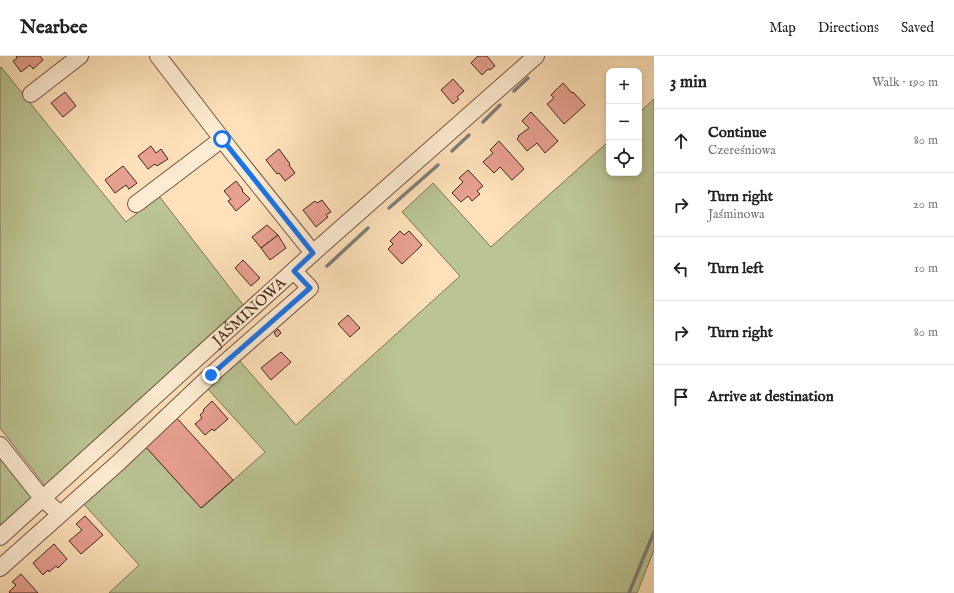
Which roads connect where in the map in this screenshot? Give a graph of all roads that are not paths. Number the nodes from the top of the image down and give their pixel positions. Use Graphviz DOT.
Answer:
graph roads {
  1 [pos="80,56"];
  2 [pos="158,56"];
  3 [pos="536,56"];
  4 [pos="31,94"];
  5 [pos="222,139"];
  6 [pos="136,204"];
  7 [pos="313,253"];
  8 [pos="294,271"];
  9 [pos="179,375"];
  10 [pos="194,392"];
  11 [pos="0,445"];
  12 [pos="42,498"];
  13 [pos="60,514"];
  14 [pos="2,535"];
  15 [pos="20,550"];
  16 [pos="0,568"];
  1 -- 4 [label="street"];
  2 -- 5 [label="street"];
  3 -- 7 [label="street, JAŚMINOWA"];
  5 -- 6 [label="street"];
  5 -- 7 [label="street"];
  7 -- 8 [label="street, JAŚMINOWA"];
  8 -- 9 [label="street, JAŚMINOWA"];
  8 -- 10 [label="street"];
  9 -- 10 [label="street"];
  9 -- 12 [label="street, JAŚMINOWA"];
  10 -- 13 [label="street"];
  11 -- 12 [label="street"];
  12 -- 13 [label="street"];
  12 -- 14 [label="street, JAŚMINOWA"];
  13 -- 15 [label="street"];
  14 -- 15 [label="street"];
  15 -- 16 [label="street"];
}
